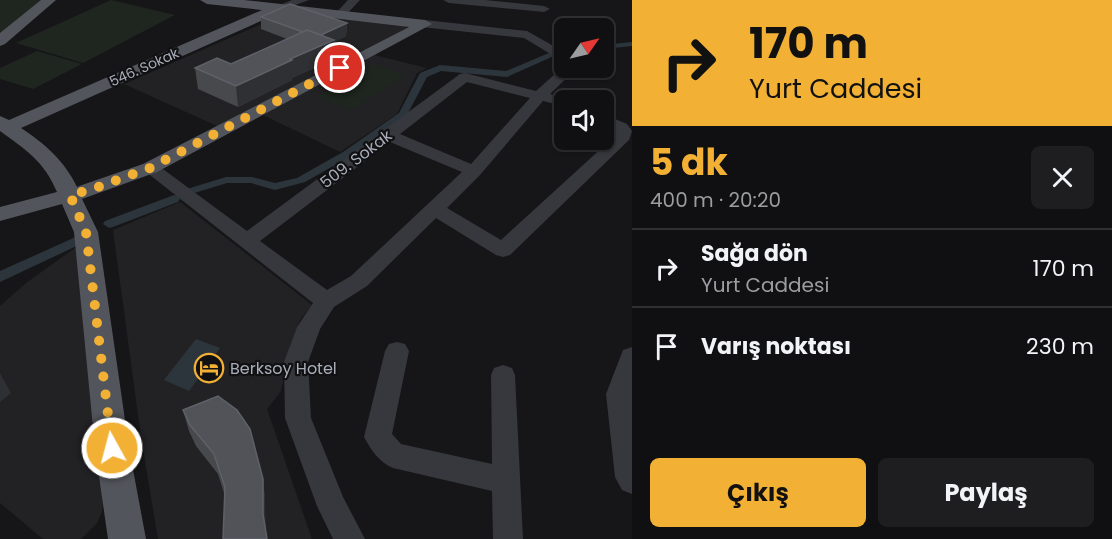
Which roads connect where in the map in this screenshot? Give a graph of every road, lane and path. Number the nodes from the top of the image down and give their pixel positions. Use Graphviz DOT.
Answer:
graph roads {
  1 [pos="49,0"];
  2 [pos="207,0"];
  3 [pos="303,0"];
  4 [pos="354,0"];
  5 [pos="448,0"];
  6 [pos="483,2"];
  7 [pos="279,8"];
  8 [pos="340,15"];
  9 [pos="538,18"];
  10 [pos="425,24"];
  11 [pos="0,41"];
  12 [pos="554,43"];
  13 [pos="559,78"];
  14 [pos="540,95"];
  15 [pos="554,99"];
  16 [pos="4,124"];
  17 [pos="614,124"];
  18 [pos="388,135"];
  19 [pos="614,145"];
  20 [pos="609,150"];
  21 [pos="150,168"];
  22 [pos="474,171"];
  23 [pos="70,195"];
  24 [pos="435,208"];
  25 [pos="0,214"];
  26 [pos="247,241"];
  27 [pos="326,302"];
  28 [pos="397,351"];
  29 [pos="632,357"];
  30 [pos="503,375"];
  31 [pos="507,481"];
  32 [pos="632,481"];
  33 [pos="119,528"];
  34 [pos="350,539"];
  35 [pos="508,539"];
  1 -- 11 [label="main road"];
  2 -- 7 [label="main road"];
  3 -- 7 [label="street"];
  4 -- 8 [label="street"];
  5 -- 6 [label="street"];
  6 -- 9 [label="street"];
  7 -- 8 [label="main road"];
  7 -- 16 [label="main road, 546. Sokak"];
  8 -- 10 [label="main road"];
  9 -- 10 [label="street"];
  9 -- 12 [label="street"];
  10 -- 21 [label="main road"];
  13 -- 14 [label="street"];
  14 -- 15 [label="street"];
  14 -- 18 [label="street, 509. Sokak"];
  14 -- 22 [label="street"];
  16 -- 23 [label="main road"];
  17 -- 19 [label="street"];
  18 -- 22 [label="street"];
  18 -- 26 [label="street, 509. Sokak"];
  20 -- 24 [label="street"];
  21 -- 23 [label="main road"];
  21 -- 26 [label="street"];
  22 -- 24 [label="street"];
  23 -- 25 [label="main road"];
  23 -- 33 [label="main road"];
  24 -- 27 [label="street"];
  26 -- 27 [label="street"];
  27 -- 34 [label="street"];
  28 -- 31 [label="street"];
  29 -- 32 [label="street"];
  30 -- 31 [label="street"];
  31 -- 35 [label="street"];
}
